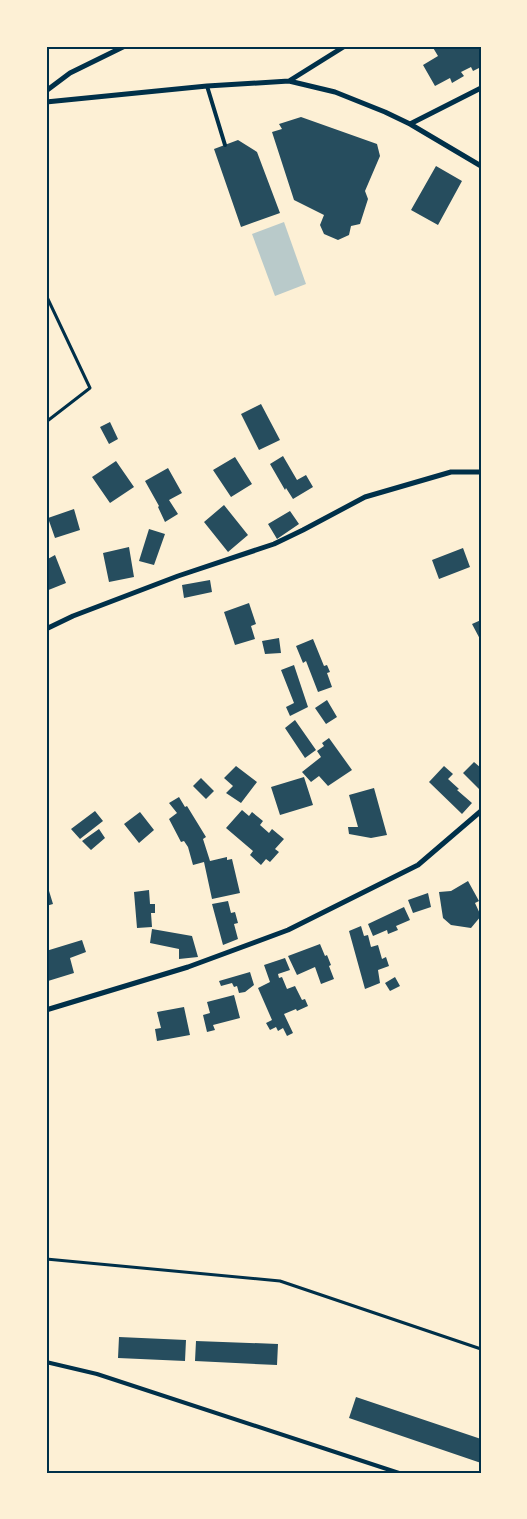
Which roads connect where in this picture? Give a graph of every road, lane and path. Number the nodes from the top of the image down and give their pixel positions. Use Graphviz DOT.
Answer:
graph roads {
  1 [pos="125,46"];
  2 [pos="345,46"];
  3 [pos="289,80"];
  4 [pos="207,86"];
  5 [pos="46,91"];
  6 [pos="479,91"];
  7 [pos="46,102"];
  8 [pos="410,124"];
  9 [pos="225,145"];
  10 [pos="481,166"];
  11 [pos="46,295"];
  12 [pos="46,422"];
  13 [pos="481,472"];
  14 [pos="46,629"];
  15 [pos="481,811"];
  16 [pos="46,1010"];
  17 [pos="46,1259"];
  18 [pos="481,1349"];
  19 [pos="46,1362"];
  20 [pos="399,1473"];
  1 -- 5 [label="street"];
  2 -- 3 [label="street"];
  3 -- 4 [label="street"];
  3 -- 8 [label="street"];
  4 -- 7 [label="street"];
  4 -- 9 [label="lane"];
  6 -- 8 [label="street"];
  8 -- 10 [label="street"];
  11 -- 12 [label="path"];
  13 -- 14 [label="street"];
  15 -- 16 [label="street"];
  17 -- 18 [label="path"];
  19 -- 20 [label="lane"];
}
